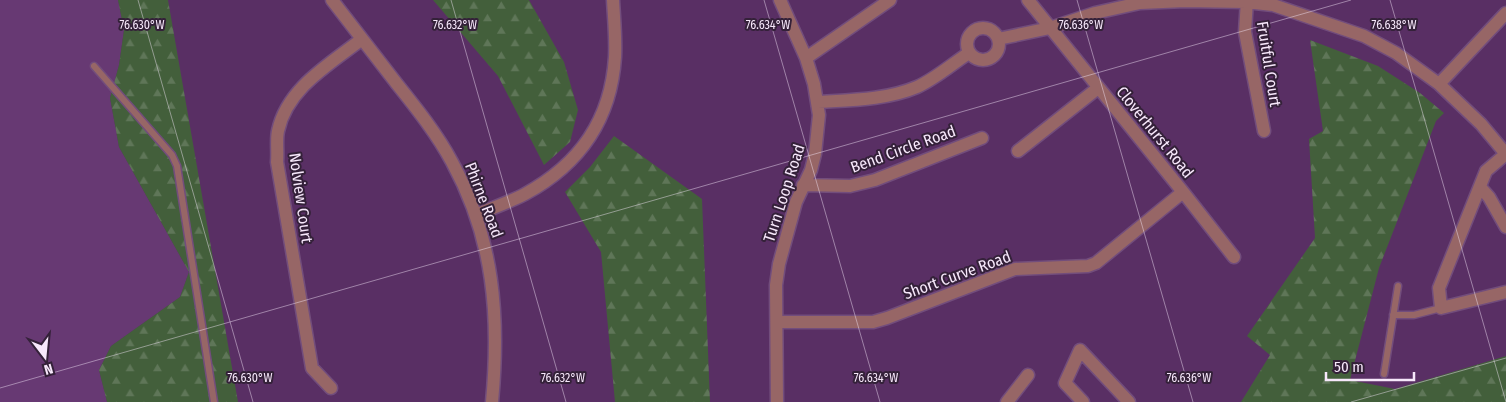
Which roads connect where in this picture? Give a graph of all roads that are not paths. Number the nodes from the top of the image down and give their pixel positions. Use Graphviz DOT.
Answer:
graph roads {
  1 [pos="332,0"];
  2 [pos="613,0"];
  3 [pos="780,0"];
  4 [pos="890,0"];
  5 [pos="1028,0"];
  6 [pos="1246,1"];
  7 [pos="1506,13"];
  8 [pos="1050,28"];
  9 [pos="362,39"];
  10 [pos="998,39"];
  11 [pos="969,53"];
  12 [pos="806,58"];
  13 [pos="94,66"];
  14 [pos="1439,84"];
  15 [pos="1098,88"];
  16 [pos="818,102"];
  17 [pos="1264,131"];
  18 [pos="982,138"];
  19 [pos="1018,151"];
  20 [pos="1506,154"];
  21 [pos="802,185"];
  22 [pos="1480,187"];
  23 [pos="1183,192"];
  24 [pos="476,215"];
  25 [pos="1506,227"];
  26 [pos="1234,257"];
  27 [pos="1398,286"];
  28 [pos="1506,292"];
  29 [pos="1441,308"];
  30 [pos="1393,315"];
  31 [pos="777,322"];
  32 [pos="1384,374"];
  33 [pos="1028,375"];
  34 [pos="331,388"];
  35 [pos="214,402"];
  36 [pos="492,402"];
  37 [pos="777,402"];
  38 [pos="1007,402"];
  39 [pos="1083,402"];
  40 [pos="1129,402"];
  1 -- 9 [label="street, Phirne Road"];
  2 -- 24 [label="street"];
  3 -- 12 [label="street, Turn Loop Road"];
  4 -- 12 [label="street"];
  5 -- 8 [label="street, Cloverhurst Road"];
  6 -- 8 [label="street"];
  6 -- 14 [label="street"];
  6 -- 17 [label="street, Fruitful Court"];
  7 -- 14 [label="street"];
  8 -- 10 [label="street"];
  8 -- 15 [label="street, Cloverhurst Road"];
  9 -- 24 [label="street, Phirne Road"];
  9 -- 34 [label="street, Nolview Court"];
  10 -- 11 [label="street"];
  10 -- 11 [label="street"];
  11 -- 16 [label="street"];
  12 -- 16 [label="street, Turn Loop Road"];
  13 -- 35 [label="lane"];
  14 -- 20 [label="street"];
  15 -- 19 [label="street"];
  15 -- 23 [label="street, Cloverhurst Road"];
  16 -- 21 [label="street, Turn Loop Road"];
  18 -- 21 [label="street, Bend Circle Road"];
  20 -- 22 [label="street"];
  21 -- 31 [label="street, Turn Loop Road"];
  22 -- 25 [label="street"];
  22 -- 29 [label="street"];
  23 -- 26 [label="street, Cloverhurst Road"];
  23 -- 31 [label="street, Short Curve Road"];
  24 -- 36 [label="street, Phirne Road"];
  27 -- 30 [label="lane"];
  28 -- 29 [label="street"];
  29 -- 30 [label="lane"];
  30 -- 32 [label="lane"];
  31 -- 37 [label="street, Turn Loop Road"];
  33 -- 38 [label="street"];
  39 -- 40 [label="street"];
}
